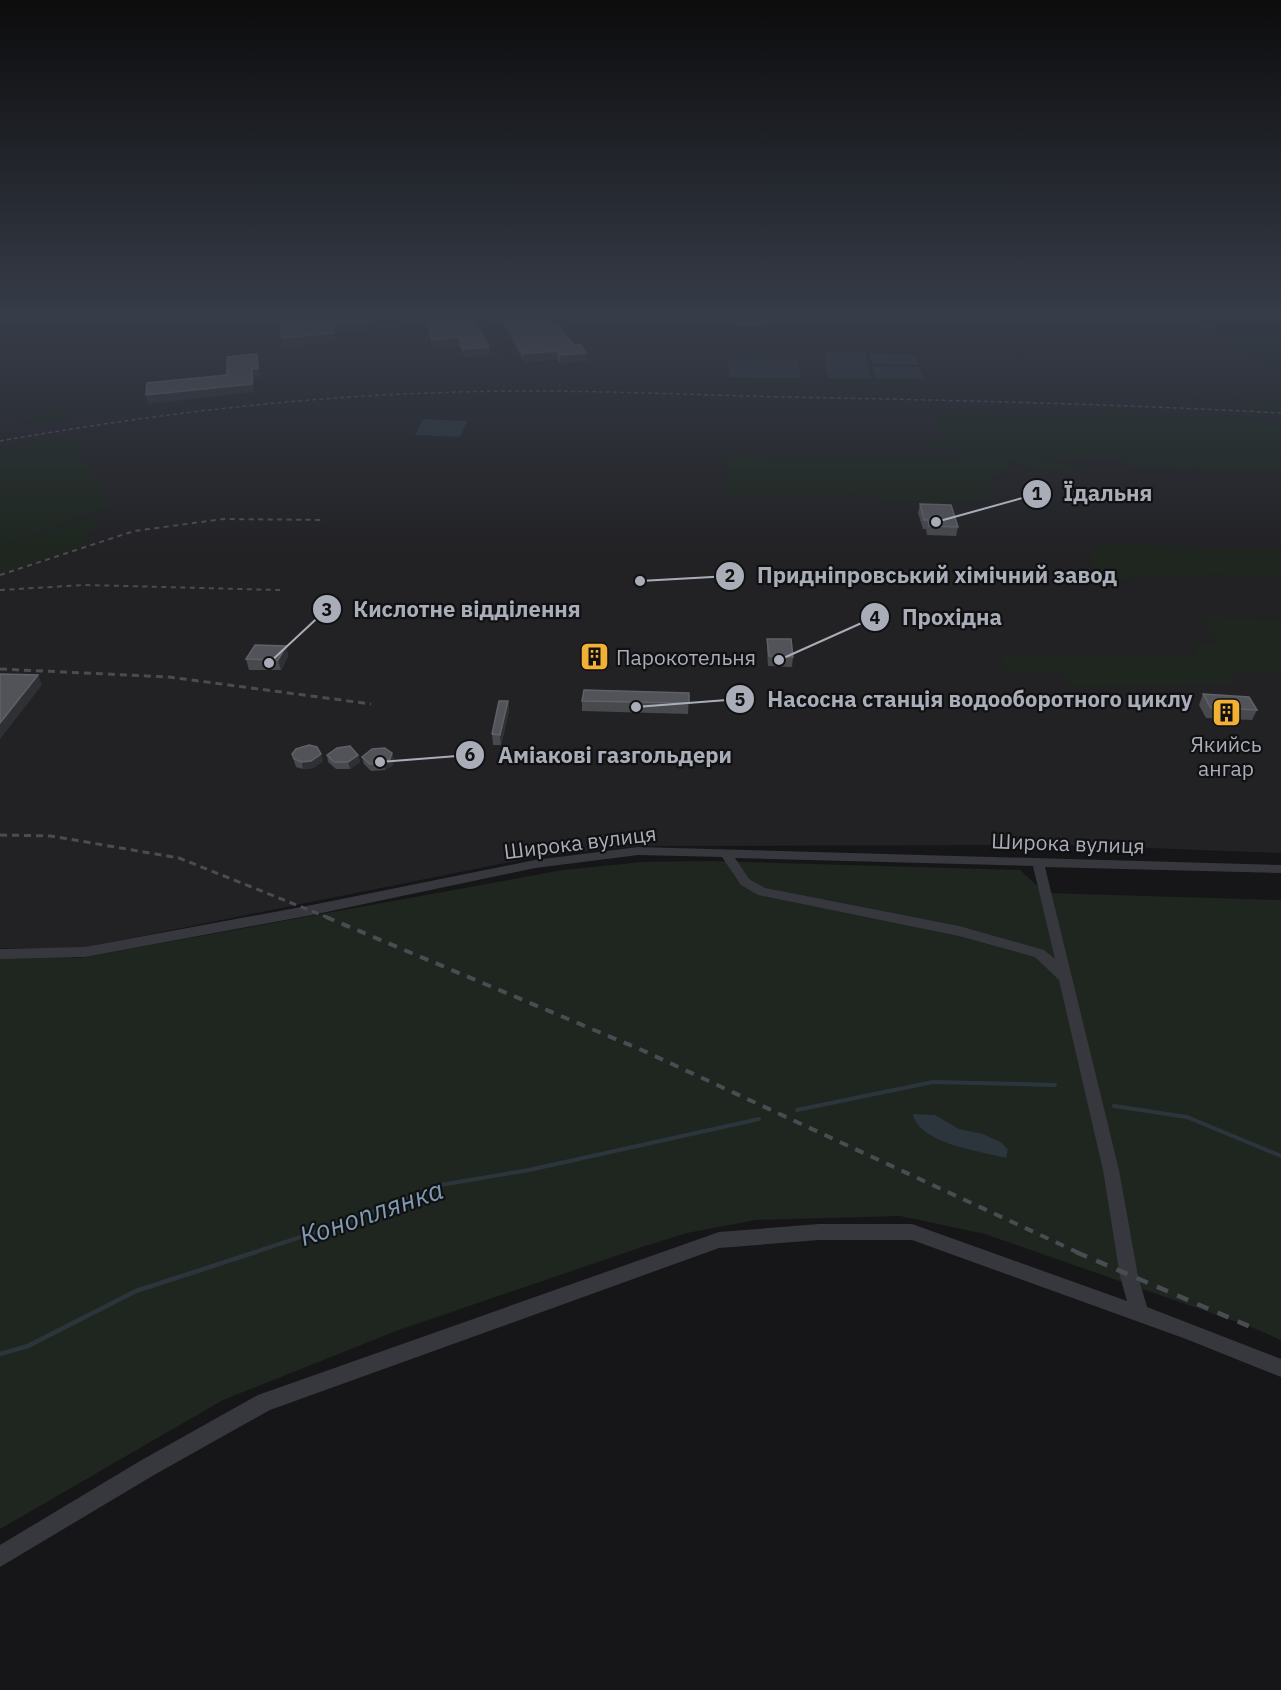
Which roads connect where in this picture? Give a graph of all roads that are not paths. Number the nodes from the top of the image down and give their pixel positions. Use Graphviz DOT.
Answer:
graph roads {
  1 [pos="725,852"];
  2 [pos="1038,861"];
  3 [pos="1281,869"];
  4 [pos="0,954"];
  5 [pos="1065,977"];
  6 [pos="1140,1314"];
  7 [pos="1281,1368"];
  8 [pos="0,1557"];
  1 -- 2 [label="street, Широка вулиця"];
  1 -- 4 [label="street, Широка вулиця"];
  1 -- 5 [label="street"];
  2 -- 3 [label="street, Широка вулиця"];
  2 -- 5 [label="street"];
  5 -- 6 [label="street"];
  6 -- 7 [label="street"];
  6 -- 8 [label="street"];
}
